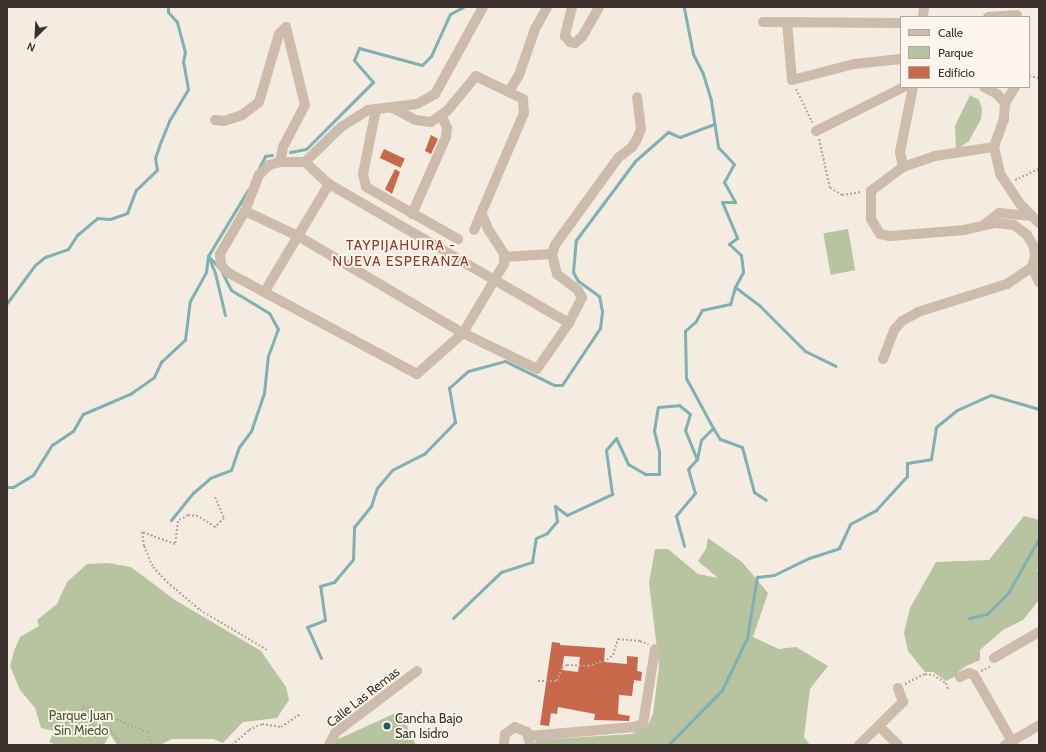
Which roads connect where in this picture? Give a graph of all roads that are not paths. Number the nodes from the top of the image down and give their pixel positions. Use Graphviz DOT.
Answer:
graph roads {
  1 [pos="483,7"];
  2 [pos="546,7"];
  3 [pos="572,7"];
  4 [pos="599,7"];
  5 [pos="1023,7"];
  6 [pos="1017,16"];
  7 [pos="763,22"];
  8 [pos="787,22"];
  9 [pos="900,23"];
  10 [pos="900,59"];
  11 [pos="902,88"];
  12 [pos="913,88"];
  13 [pos="986,88"];
  14 [pos="1014,88"];
  15 [pos="509,91"];
  16 [pos="637,97"];
  17 [pos="1005,103"];
  18 [pos="391,107"];
  19 [pos="376,109"];
  20 [pos="442,116"];
  21 [pos="215,120"];
  22 [pos="816,131"];
  23 [pos="994,147"];
  24 [pos="280,162"];
  25 [pos="305,162"];
  26 [pos="903,167"];
  27 [pos="329,184"];
  28 [pos="245,211"];
  29 [pos="412,214"];
  30 [pos="482,214"];
  31 [pos="1032,216"];
  32 [pos="1039,223"];
  33 [pos="982,226"];
  34 [pos="474,230"];
  35 [pos="298,236"];
  36 [pos="458,239"];
  37 [pos="552,254"];
  38 [pos="505,257"];
  39 [pos="1032,267"];
  40 [pos="497,279"];
  41 [pos="1039,282"];
  42 [pos="265,291"];
  43 [pos="569,323"];
  44 [pos="463,333"];
  45 [pos="883,359"];
  46 [pos="1039,632"];
  47 [pos="655,650"];
  48 [pos="994,661"];
  49 [pos="417,671"];
  50 [pos="960,677"];
  51 [pos="898,688"];
  52 [pos="879,726"];
  53 [pos="1039,726"];
  54 [pos="530,740"];
  55 [pos="1009,743"];
  56 [pos="329,745"];
  57 [pos="504,745"];
  58 [pos="859,745"];
  59 [pos="898,745"];
  1 -- 18 [label="street"];
  2 -- 15 [label="street"];
  3 -- 4 [label="street"];
  5 -- 6 [label="street"];
  7 -- 8 [label="street"];
  8 -- 9 [label="street"];
  8 -- 10 [label="street"];
  11 -- 22 [label="street"];
  12 -- 26 [label="street"];
  13 -- 17 [label="street"];
  14 -- 17 [label="street"];
  15 -- 20 [label="street"];
  15 -- 30 [label="street"];
  16 -- 37 [label="street"];
  17 -- 23 [label="street"];
  18 -- 19 [label="street"];
  18 -- 20 [label="street"];
  19 -- 25 [label="street"];
  19 -- 29 [label="street"];
  20 -- 29 [label="street"];
  21 -- 24 [label="street"];
  23 -- 26 [label="street"];
  23 -- 31 [label="street"];
  24 -- 25 [label="street"];
  24 -- 28 [label="street"];
  25 -- 27 [label="street"];
  26 -- 33 [label="street"];
  27 -- 35 [label="street"];
  27 -- 40 [label="street"];
  28 -- 35 [label="street"];
  28 -- 42 [label="street"];
  29 -- 36 [label="street"];
  30 -- 34 [label="street"];
  30 -- 38 [label="street"];
  31 -- 32 [label="street"];
  31 -- 33 [label="street"];
  33 -- 39 [label="street"];
  35 -- 42 [label="street"];
  35 -- 44 [label="street"];
  37 -- 38 [label="street"];
  37 -- 43 [label="street"];
  38 -- 40 [label="street"];
  39 -- 41 [label="street"];
  39 -- 45 [label="street"];
  40 -- 43 [label="street"];
  40 -- 44 [label="street"];
  42 -- 44 [label="street"];
  43 -- 44 [label="street"];
  46 -- 48 [label="street"];
  47 -- 54 [label="street"];
  49 -- 56 [label="street, Calle Las Remas"];
  50 -- 55 [label="street"];
  51 -- 52 [label="street"];
  52 -- 58 [label="street"];
  52 -- 59 [label="street"];
  53 -- 55 [label="street"];
  54 -- 57 [label="street"];
}
